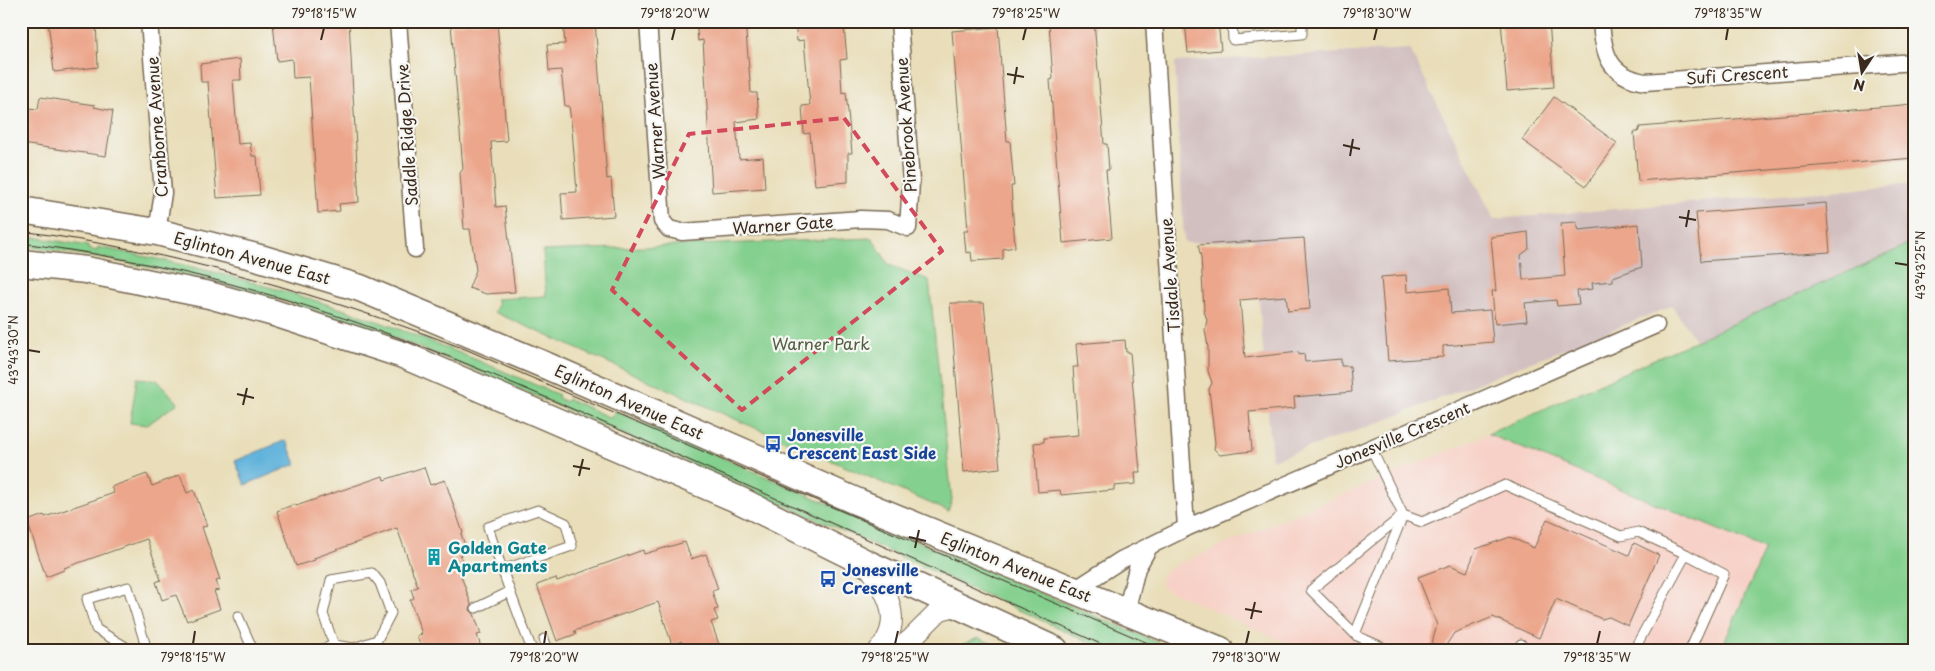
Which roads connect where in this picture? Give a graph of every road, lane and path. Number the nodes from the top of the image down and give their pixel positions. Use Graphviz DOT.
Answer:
graph roads {
  1 [pos="149,21"];
  2 [pos="398,21"];
  3 [pos="648,21"];
  4 [pos="899,21"];
  5 [pos="1154,21"];
  6 [pos="1232,21"];
  7 [pos="1302,21"];
  8 [pos="1601,21"];
  9 [pos="1914,62"];
  10 [pos="21,210"];
  11 [pos="662,220"];
  12 [pos="908,228"];
  13 [pos="158,232"];
  14 [pos="415,249"];
  15 [pos="21,263"];
  16 [pos="1656,325"];
  17 [pos="1371,448"];
  18 [pos="1403,515"];
  19 [pos="1186,528"];
  20 [pos="1149,547"];
  21 [pos="1686,554"];
  22 [pos="866,562"];
  23 [pos="502,570"];
  24 [pos="1073,591"];
  25 [pos="509,592"];
  26 [pos="959,605"];
  27 [pos="476,608"];
  28 [pos="1126,612"];
  29 [pos="238,616"];
  30 [pos="1355,634"];
  31 [pos="544,639"];
  32 [pos="334,645"];
  33 [pos="131,650"];
  34 [pos="147,650"];
  35 [pos="253,650"];
  36 [pos="321,650"];
  37 [pos="532,650"];
  38 [pos="548,650"];
  39 [pos="879,650"];
  40 [pos="897,650"];
  41 [pos="1055,650"];
  42 [pos="1220,650"];
  43 [pos="1388,650"];
  44 [pos="1634,650"];
  45 [pos="1690,650"];
  1 -- 13 [label="street, Cranborne Avenue"];
  2 -- 14 [label="street, Saddle Ridge Drive"];
  3 -- 11 [label="street, Warner Avenue"];
  4 -- 12 [label="street, Pinebrook Avenue"];
  5 -- 19 [label="street, Tisdale Avenue"];
  6 -- 7 [label="lane"];
  8 -- 9 [label="street, Sufi Crescent"];
  10 -- 13 [label="main road, Eglinton Avenue East"];
  11 -- 12 [label="street, Warner Gate"];
  13 -- 24 [label="main road, Eglinton Avenue East"];
  15 -- 22 [label="main road"];
  16 -- 17 [label="street, Jonesville Crescent"];
  17 -- 18 [label="lane"];
  17 -- 19 [label="street, Jonesville Crescent"];
  18 -- 21 [label="lane"];
  18 -- 30 [label="lane"];
  18 -- 30 [label="lane"];
  19 -- 20 [label="street, Jonesville Crescent"];
  20 -- 24 [label="street, Jonesville Crescent"];
  20 -- 28 [label="street"];
  21 -- 44 [label="lane"];
  21 -- 45 [label="lane"];
  22 -- 26 [label="main road"];
  22 -- 39 [label="street"];
  23 -- 23 [label="lane"];
  23 -- 25 [label="lane"];
  24 -- 28 [label="main road, Eglinton Avenue East"];
  25 -- 27 [label="lane"];
  25 -- 37 [label="lane"];
  26 -- 40 [label="street"];
  26 -- 41 [label="main road"];
  28 -- 42 [label="main road, Eglinton Avenue East"];
  29 -- 35 [label="lane"];
  30 -- 43 [label="lane"];
  31 -- 38 [label="lane"];
  32 -- 32 [label="lane"];
  32 -- 36 [label="lane"];
  33 -- 34 [label="lane"];
}
